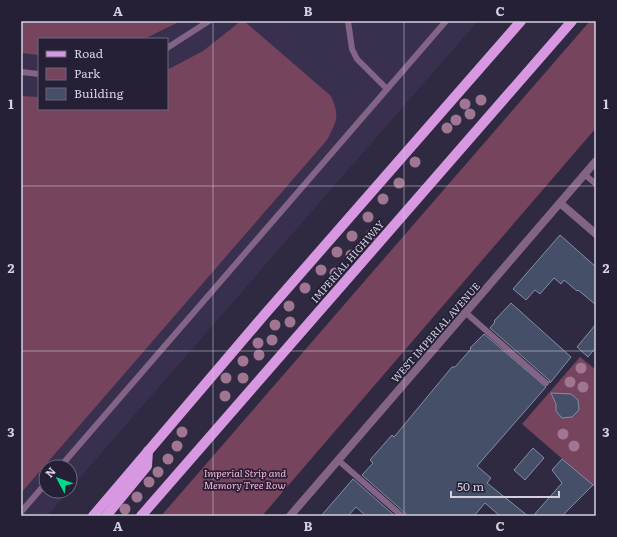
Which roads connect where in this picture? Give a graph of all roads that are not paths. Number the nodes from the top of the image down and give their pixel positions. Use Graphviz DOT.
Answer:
graph roads {
  1 [pos="209,21"];
  2 [pos="348,21"];
  3 [pos="446,21"];
  4 [pos="521,21"];
  5 [pos="572,21"];
  6 [pos="168,47"];
  7 [pos="21,72"];
  8 [pos="38,74"];
  9 [pos="386,89"];
  10 [pos="596,161"];
  11 [pos="584,174"];
  12 [pos="596,184"];
  13 [pos="560,202"];
  14 [pos="596,234"];
  15 [pos="465,312"];
  16 [pos="546,383"];
  17 [pos="148,451"];
  18 [pos="67,459"];
  19 [pos="338,460"];
  20 [pos="38,492"];
  21 [pos="21,512"];
  22 [pos="93,516"];
  23 [pos="106,516"];
  24 [pos="141,516"];
  25 [pos="290,516"];
  26 [pos="402,516"];
  1 -- 6 [label="lane"];
  2 -- 9 [label="lane"];
  3 -- 9 [label="lane"];
  4 -- 17 [label="main road"];
  5 -- 24 [label="main road, IMPERIAL HIGHWAY"];
  7 -- 8 [label="lane"];
  9 -- 18 [label="lane"];
  10 -- 11 [label="street, WEST IMPERIAL AVENUE"];
  11 -- 12 [label="lane"];
  11 -- 13 [label="street, WEST IMPERIAL AVENUE"];
  13 -- 14 [label="street"];
  13 -- 15 [label="street, WEST IMPERIAL AVENUE"];
  15 -- 16 [label="lane"];
  15 -- 19 [label="street, WEST IMPERIAL AVENUE"];
  17 -- 22 [label="main road"];
  17 -- 23 [label="main road"];
  19 -- 25 [label="street, WEST IMPERIAL AVENUE"];
  19 -- 26 [label="lane"];
  20 -- 21 [label="lane"];
}
